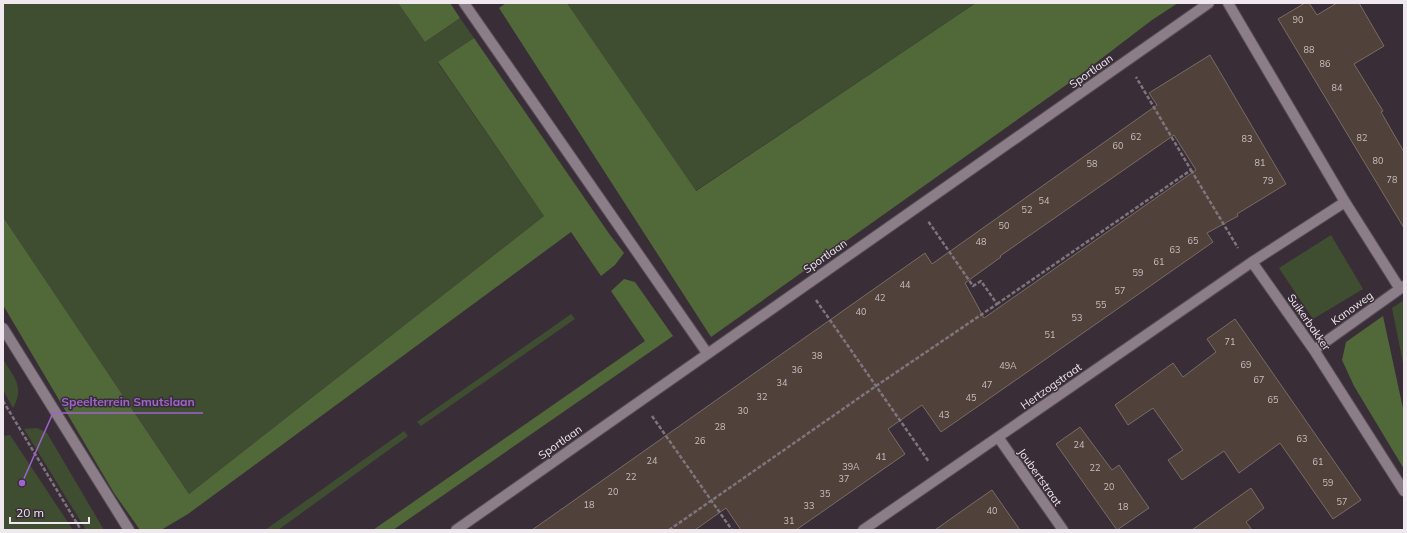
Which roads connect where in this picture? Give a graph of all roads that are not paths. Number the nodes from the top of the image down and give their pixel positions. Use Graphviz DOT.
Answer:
graph roads {
  1 [pos="464,3"];
  2 [pos="1209,3"];
  3 [pos="1228,3"];
  4 [pos="1345,202"];
  5 [pos="1250,263"];
  6 [pos="1402,288"];
  7 [pos="3,328"];
  8 [pos="1314,350"];
  9 [pos="707,354"];
  10 [pos="998,437"];
  11 [pos="1404,491"];
  12 [pos="129,530"];
  13 [pos="456,530"];
  14 [pos="863,530"];
  15 [pos="1063,530"];
  1 -- 9 [label="street"];
  2 -- 9 [label="street, Sportlaan"];
  3 -- 4 [label="street"];
  4 -- 5 [label="street"];
  4 -- 6 [label="street"];
  5 -- 8 [label="street, Suikerbakker"];
  5 -- 10 [label="street, Hertzogstraat"];
  6 -- 8 [label="street, Kanoweg"];
  7 -- 12 [label="street"];
  8 -- 11 [label="street, Suikerbakker"];
  9 -- 13 [label="street, Sportlaan"];
  10 -- 14 [label="street, Hertzogstraat"];
  10 -- 15 [label="street, Joubertstraat"];
}
